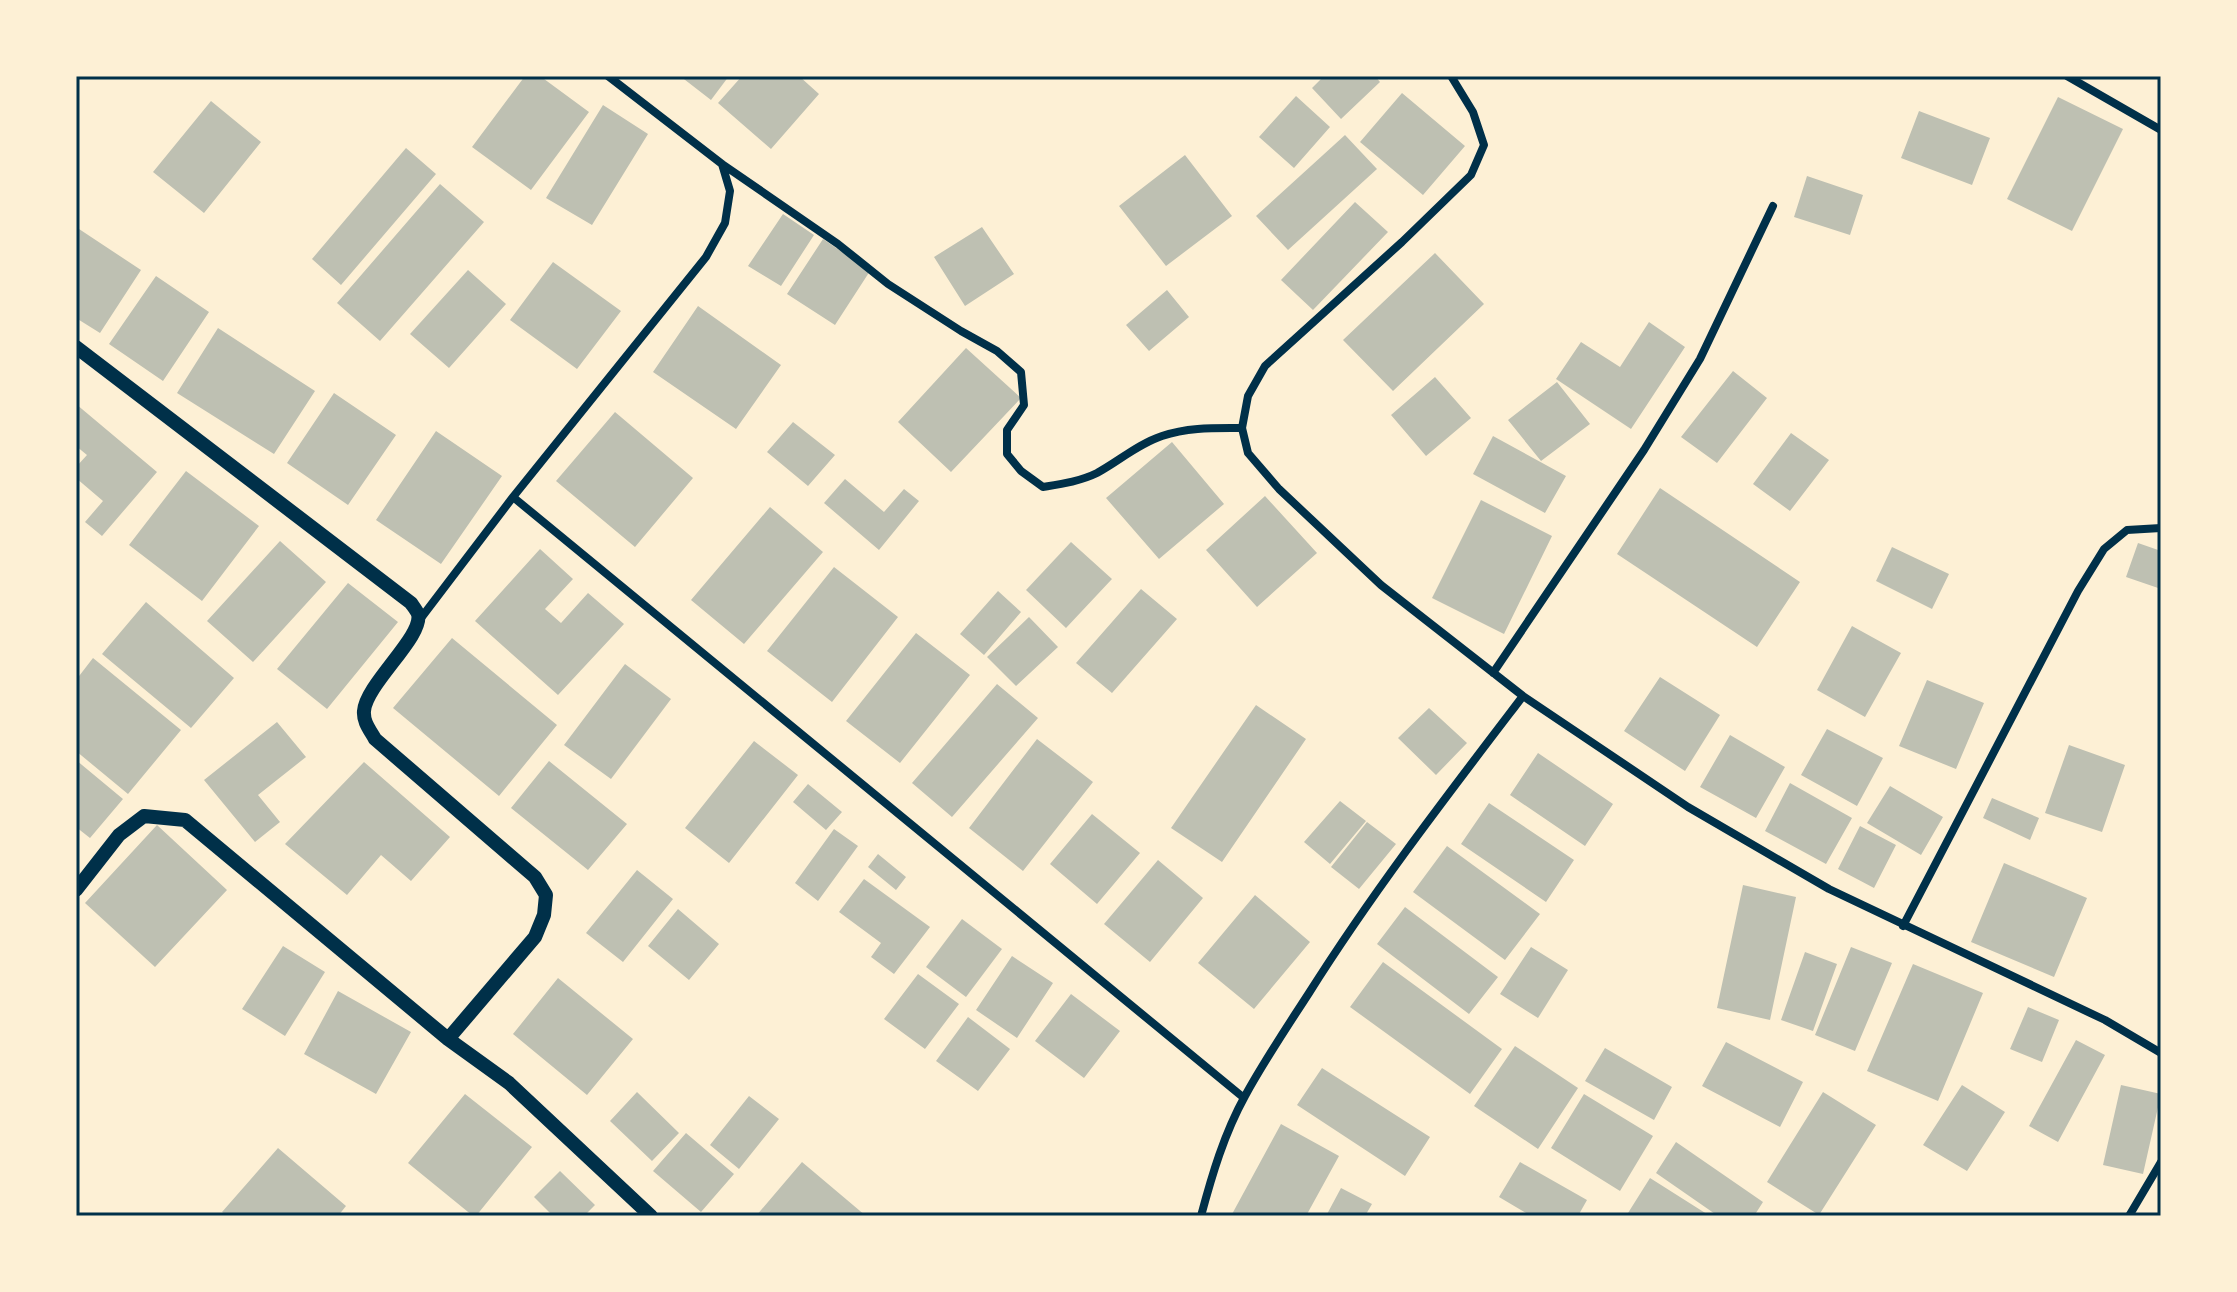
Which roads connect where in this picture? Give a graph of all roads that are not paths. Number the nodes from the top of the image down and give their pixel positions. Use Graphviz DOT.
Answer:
graph roads {
  1 [pos="608,76"];
  2 [pos="1451,76"];
  3 [pos="2067,76"];
  4 [pos="2161,130"];
  5 [pos="722,164"];
  6 [pos="1773,206"];
  7 [pos="76,347"];
  8 [pos="1242,428"];
  9 [pos="513,497"];
  10 [pos="2161,528"];
  11 [pos="418,623"];
  12 [pos="1493,673"];
  13 [pos="1523,696"];
  14 [pos="76,890"];
  15 [pos="1903,926"];
  16 [pos="448,1039"];
  17 [pos="2161,1053"];
  18 [pos="1244,1098"];
  19 [pos="2161,1162"];
  20 [pos="651,1216"];
  21 [pos="1201,1216"];
  22 [pos="2129,1216"];
  1 -- 5 [label="street"];
  2 -- 8 [label="street"];
  3 -- 4 [label="street"];
  5 -- 8 [label="street"];
  5 -- 9 [label="street"];
  6 -- 12 [label="street"];
  7 -- 11 [label="street"];
  8 -- 12 [label="street"];
  9 -- 11 [label="street"];
  9 -- 18 [label="street"];
  10 -- 15 [label="street"];
  11 -- 16 [label="street"];
  12 -- 13 [label="street"];
  13 -- 15 [label="street"];
  13 -- 18 [label="street"];
  14 -- 16 [label="street"];
  15 -- 17 [label="street"];
  16 -- 20 [label="street"];
  18 -- 21 [label="street"];
  19 -- 22 [label="street"];
}
